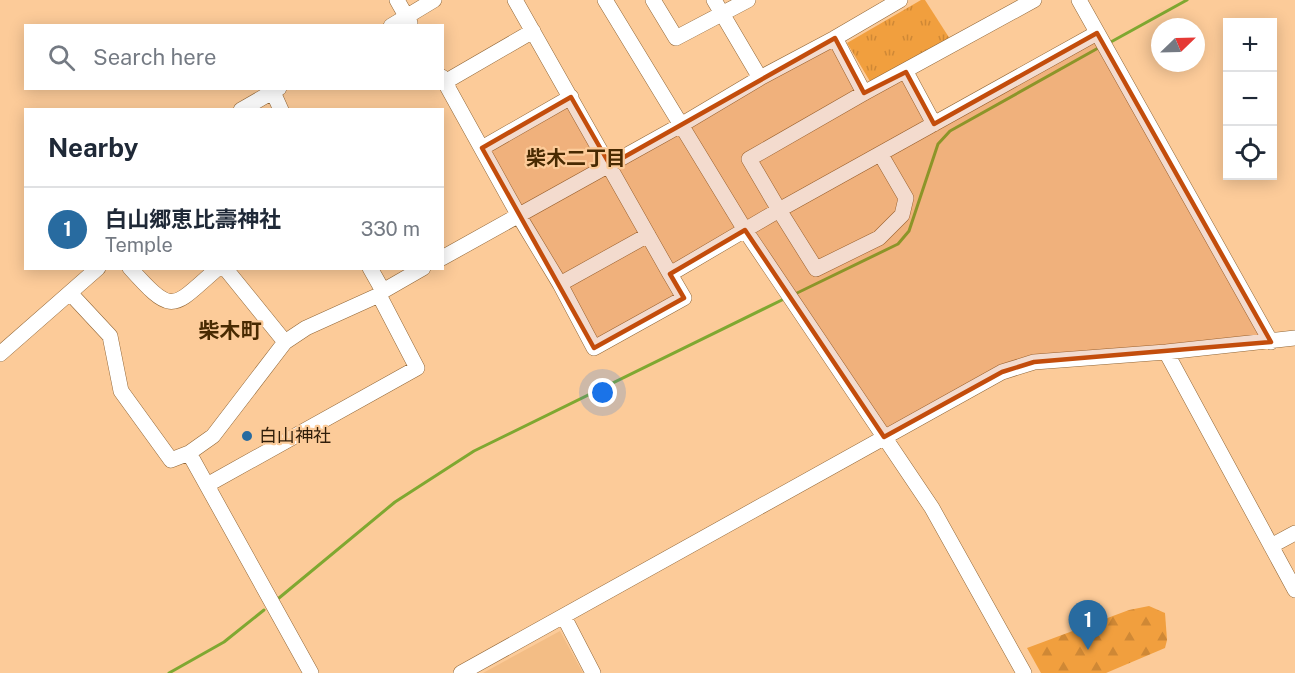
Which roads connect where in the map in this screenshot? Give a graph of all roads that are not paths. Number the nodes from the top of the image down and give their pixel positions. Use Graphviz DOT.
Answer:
graph roads {
  1 [pos="397,0"];
  2 [pos="435,0"];
  3 [pos="515,0"];
  4 [pos="605,0"];
  5 [pos="653,0"];
  6 [pos="714,0"];
  7 [pos="748,0"];
  8 [pos="900,0"];
  9 [pos="1034,0"];
  10 [pos="1078,0"];
  11 [pos="723,14"];
  12 [pos="409,21"];
  13 [pos="533,32"];
  14 [pos="1098,35"];
  15 [pos="835,38"];
  16 [pos="906,72"];
  17 [pos="760,78"];
  18 [pos="444,79"];
  19 [pos="276,90"];
  20 [pos="864,93"];
  21 [pos="571,98"];
  22 [pos="245,108"];
  23 [pos="280,108"];
  24 [pos="934,124"];
  25 [pos="681,125"];
  26 [pos="482,148"];
  27 [pos="881,155"];
  28 [pos="609,165"];
  29 [pos="779,210"];
  30 [pos="519,216"];
  31 [pos="745,230"];
  32 [pos="648,235"];
  33 [pos="444,257"];
  34 [pos="96,270"];
  35 [pos="132,270"];
  36 [pos="216,270"];
  37 [pos="227,270"];
  38 [pos="371,270"];
  39 [pos="420,270"];
  40 [pos="670,274"];
  41 [pos="560,284"];
  42 [pos="70,293"];
  43 [pos="381,293"];
  44 [pos="1295,338"];
  45 [pos="285,342"];
  46 [pos="1271,342"];
  47 [pos="1166,352"];
  48 [pos="0,354"];
  49 [pos="884,437"];
  50 [pos="189,453"];
  51 [pos="207,485"];
  52 [pos="1295,533"];
  53 [pos="1271,546"];
  54 [pos="1295,590"];
  55 [pos="564,617"];
  56 [pos="311,673"];
  57 [pos="461,673"];
  58 [pos="594,673"];
  59 [pos="1024,673"];
  1 -- 12 [label="street"];
  2 -- 12 [label="street"];
  3 -- 13 [label="street"];
  4 -- 25 [label="street"];
  5 -- 11 [label="street"];
  6 -- 11 [label="street"];
  7 -- 11 [label="street"];
  8 -- 15 [label="street"];
  9 -- 16 [label="street"];
  10 -- 14 [label="street"];
  11 -- 17 [label="street"];
  13 -- 18 [label="street"];
  13 -- 21 [label="street"];
  14 -- 24 [label="street"];
  14 -- 46 [label="street"];
  15 -- 17 [label="street"];
  15 -- 20 [label="street"];
  16 -- 20 [label="street"];
  16 -- 24 [label="street"];
  17 -- 25 [label="street"];
  18 -- 26 [label="street"];
  19 -- 22 [label="street"];
  19 -- 23 [label="street"];
  20 -- 29 [label="street"];
  21 -- 26 [label="street"];
  21 -- 28 [label="street"];
  24 -- 27 [label="street"];
  25 -- 28 [label="street"];
  25 -- 31 [label="street"];
  26 -- 30 [label="street"];
  27 -- 29 [label="street"];
  27 -- 29 [label="street"];
  28 -- 30 [label="street"];
  28 -- 32 [label="street"];
  29 -- 31 [label="street"];
  30 -- 33 [label="street"];
  30 -- 41 [label="street"];
  31 -- 40 [label="street"];
  31 -- 49 [label="street"];
  32 -- 40 [label="street"];
  32 -- 41 [label="street"];
  34 -- 42 [label="street"];
  35 -- 36 [label="street"];
  37 -- 45 [label="street"];
  38 -- 43 [label="street"];
  39 -- 43 [label="street"];
  40 -- 41 [label="street"];
  42 -- 48 [label="street"];
  42 -- 50 [label="street"];
  43 -- 45 [label="street"];
  43 -- 51 [label="street"];
  44 -- 46 [label="street"];
  45 -- 50 [label="street"];
  46 -- 47 [label="street"];
  47 -- 49 [label="street"];
  47 -- 53 [label="street"];
  49 -- 55 [label="street"];
  49 -- 59 [label="street"];
  50 -- 51 [label="street"];
  51 -- 56 [label="street"];
  52 -- 53 [label="street"];
  53 -- 54 [label="street"];
  55 -- 57 [label="street"];
  55 -- 58 [label="street"];
}
